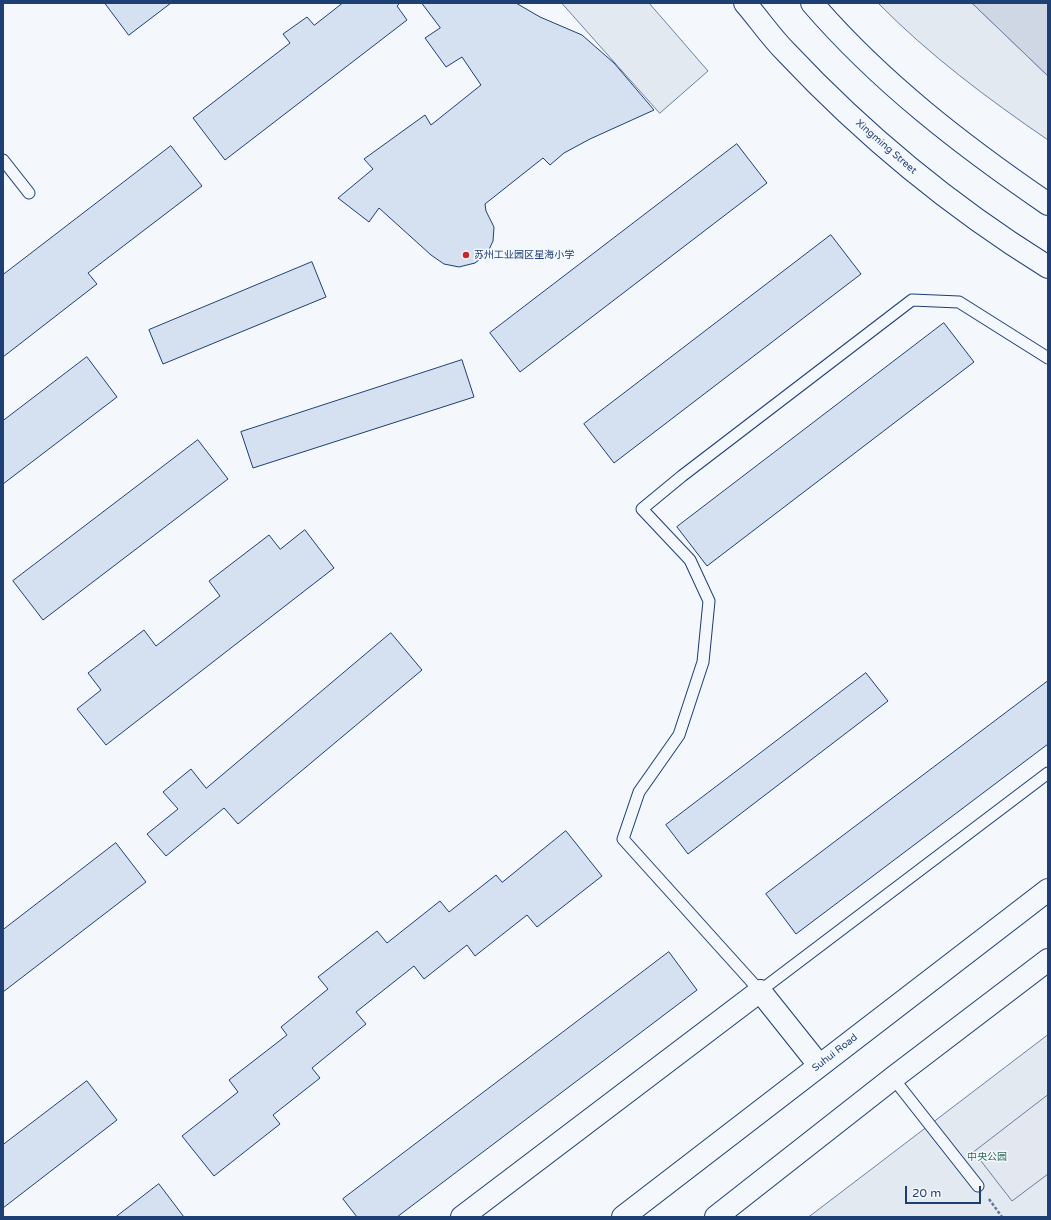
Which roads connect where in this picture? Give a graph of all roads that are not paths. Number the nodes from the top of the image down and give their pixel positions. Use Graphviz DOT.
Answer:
graph roads {
  1 [pos="746,3"];
  2 [pos="812,3"];
  3 [pos="3,160"];
  4 [pos="28,193"];
  5 [pos="1048,204"];
  6 [pos="1048,267"];
  7 [pos="1048,358"];
  8 [pos="1048,773"];
  9 [pos="1048,890"];
  10 [pos="1048,960"];
  11 [pos="760,991"];
  12 [pos="819,1065"];
  13 [pos="893,1078"];
  14 [pos="978,1186"];
  15 [pos="462,1217"];
  16 [pos="623,1217"];
  17 [pos="716,1217"];
  1 -- 6 [label="main road, Xingming Street"];
  2 -- 5 [label="main road"];
  3 -- 4 [label="lane"];
  7 -- 11 [label="lane"];
  8 -- 11 [label="lane"];
  9 -- 12 [label="main road, Suhui Road"];
  10 -- 13 [label="main road"];
  11 -- 12 [label="main road"];
  11 -- 15 [label="main road"];
  12 -- 16 [label="main road, Suhui Road"];
  13 -- 14 [label="lane"];
  13 -- 17 [label="main road"];
}
